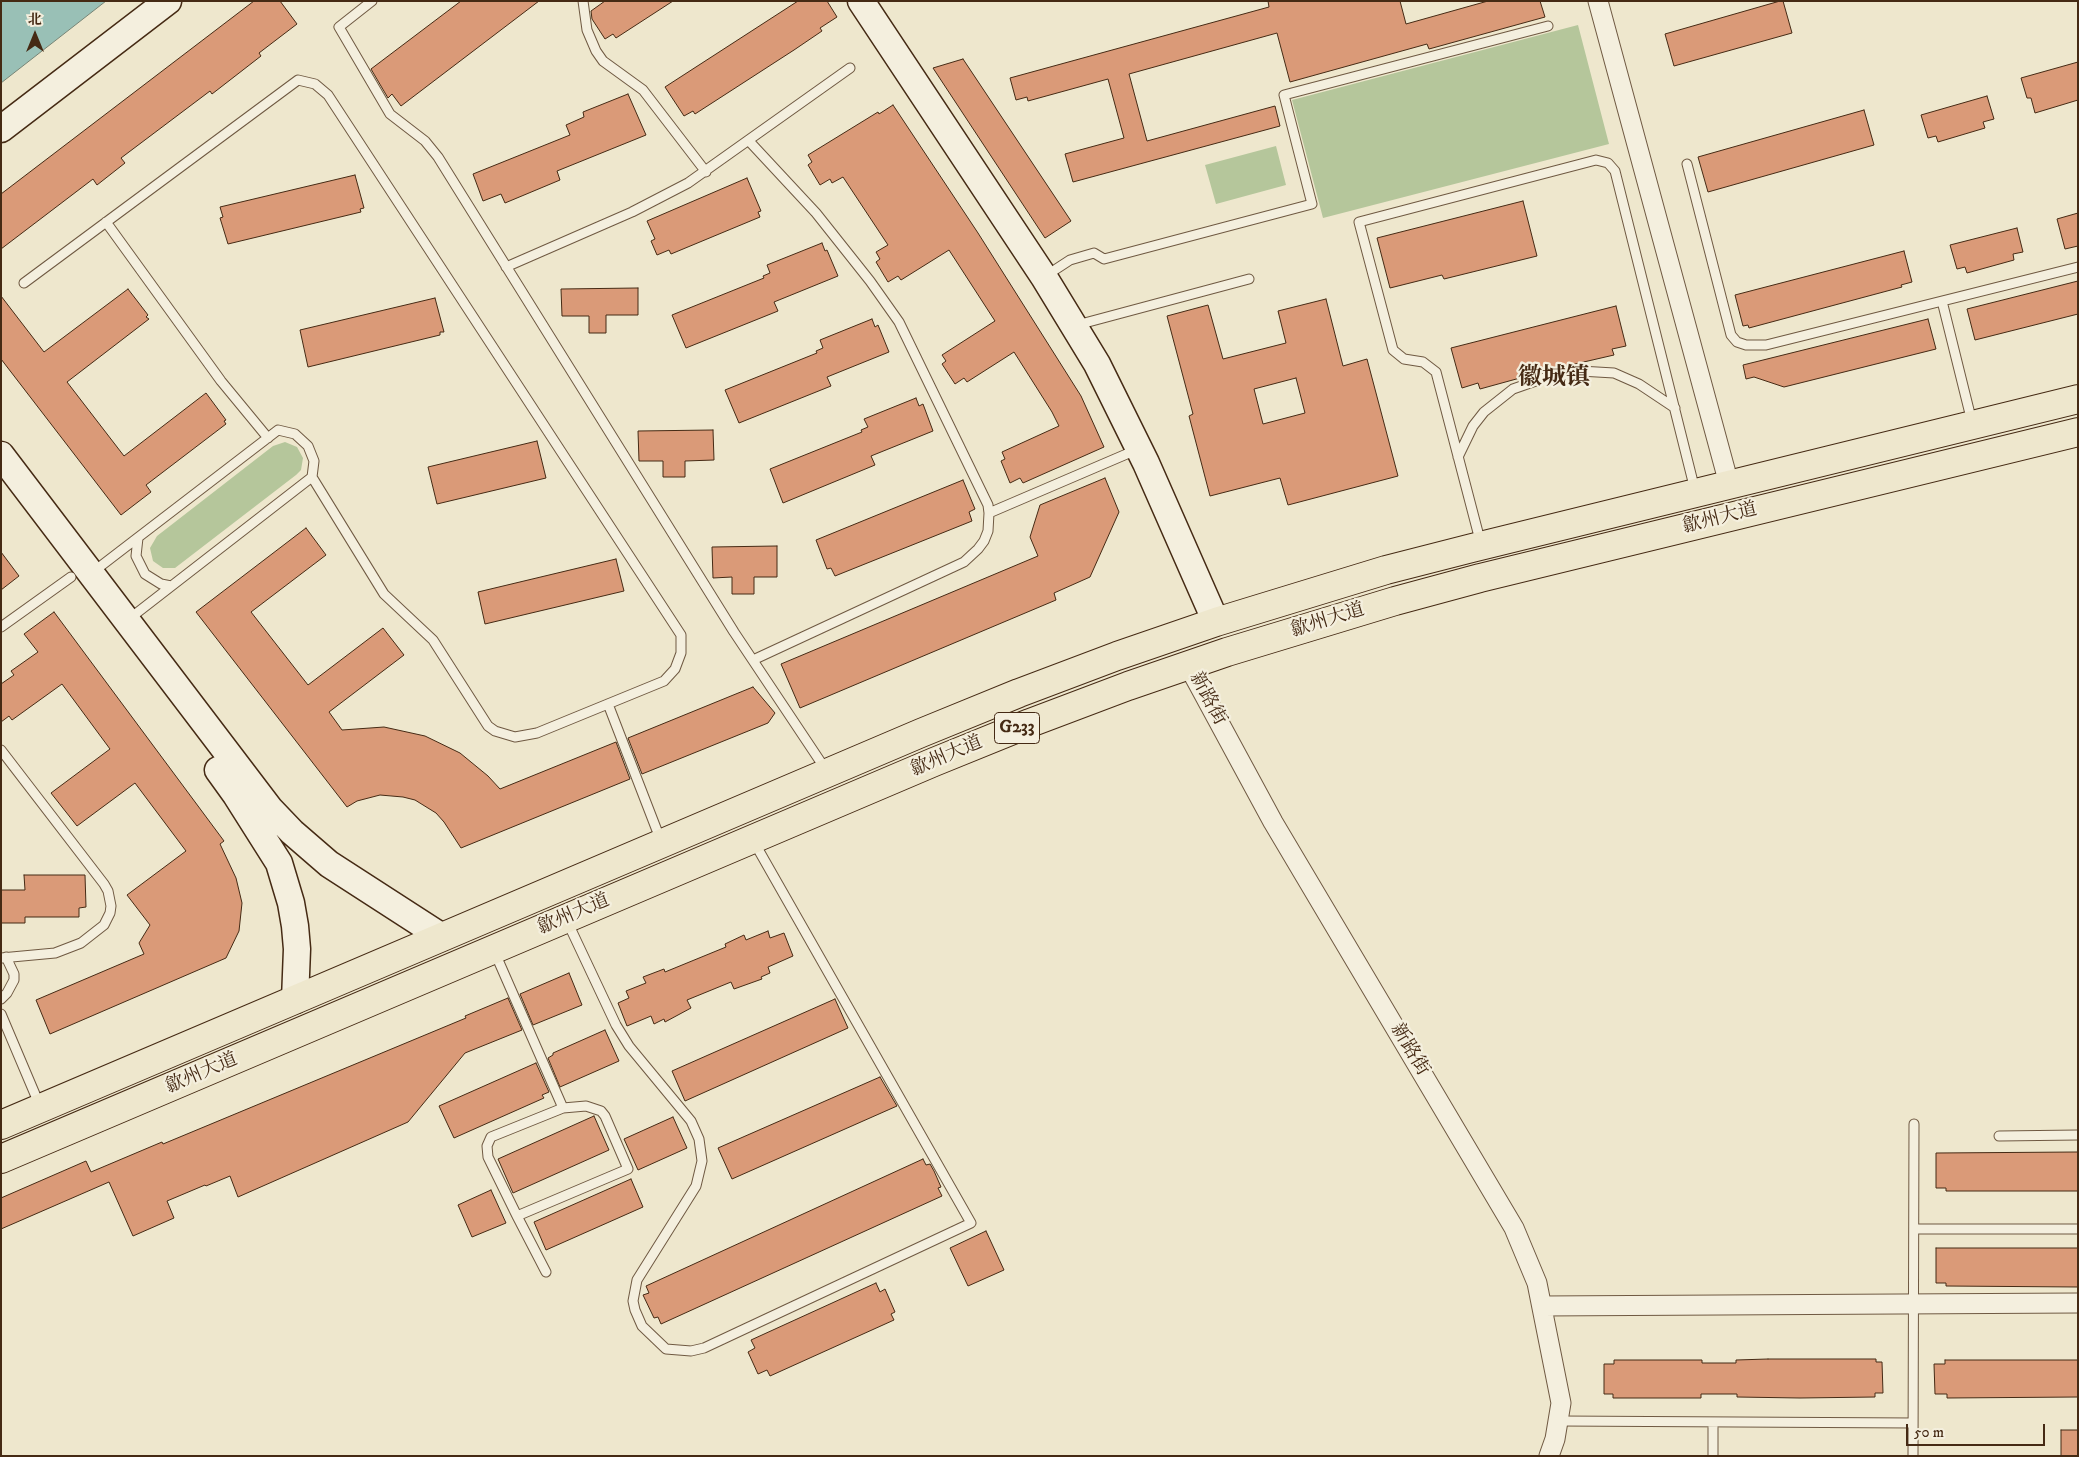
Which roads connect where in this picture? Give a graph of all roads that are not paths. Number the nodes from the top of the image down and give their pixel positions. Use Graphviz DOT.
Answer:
graph roads {
  1 [pos="168,1"];
  2 [pos="372,1"];
  3 [pos="583,1"];
  4 [pos="861,1"];
  5 [pos="1598,1"];
  6 [pos="1548,26"];
  7 [pos="850,68"];
  8 [pos="1,129"];
  9 [pos="749,141"];
  10 [pos="1687,164"];
  11 [pos="706,172"];
  12 [pos="106,222"];
  13 [pos="2078,266"];
  14 [pos="506,267"];
  15 [pos="1044,277"];
  16 [pos="1249,280"];
  17 [pos="24,283"];
  18 [pos="1942,301"];
  19 [pos="1075,326"];
  20 [pos="2078,399"];
  21 [pos="1675,408"];
  22 [pos="1973,425"];
  23 [pos="2078,432"];
  24 [pos="268,438"];
  25 [pos="1140,448"];
  26 [pos="1,455"];
  27 [pos="1458,457"];
  28 [pos="312,477"];
  29 [pos="1729,484"];
  30 [pos="1,485"];
  31 [pos="1696,492"];
  32 [pos="989,513"];
  33 [pos="138,538"];
  34 [pos="1482,545"];
  35 [pos="81,575"];
  36 [pos="171,586"];
  37 [pos="127,620"];
  38 [pos="1216,622"];
  39 [pos="1,627"];
  40 [pos="753,660"];
  41 [pos="1188,665"];
  42 [pos="608,704"];
  43 [pos="1,750"];
  44 [pos="828,773"];
  45 [pos="753,839"];
  46 [pos="662,843"];
  47 [pos="566,919"];
  48 [pos="442,937"];
  49 [pos="493,950"];
  50 [pos="4,957"];
  51 [pos="1,999"];
  52 [pos="295,1000"];
  53 [pos="1,1014"];
  54 [pos="41,1108"];
  55 [pos="563,1108"];
  56 [pos="1914,1124"];
  57 [pos="1,1125"];
  58 [pos="2078,1135"];
  59 [pos="1999,1136"];
  60 [pos="1,1159"];
  61 [pos="517,1216"];
  62 [pos="1914,1229"];
  63 [pos="2078,1229"];
  64 [pos="546,1272"];
  65 [pos="2078,1303"];
  66 [pos="1914,1304"];
  67 [pos="1542,1306"];
  68 [pos="1560,1421"];
  69 [pos="1713,1422"];
  70 [pos="1913,1423"];
  71 [pos="1549,1456"];
  72 [pos="1713,1456"];
  73 [pos="1913,1456"];
  1 -- 8 [label="street"];
  2 -- 14 [label="lane"];
  3 -- 11 [label="lane"];
  4 -- 15 [label="street"];
  5 -- 29 [label="street"];
  6 -- 15 [label="lane"];
  7 -- 9 [label="lane"];
  9 -- 11 [label="lane"];
  9 -- 32 [label="lane"];
  10 -- 18 [label="lane"];
  11 -- 14 [label="lane"];
  12 -- 17 [label="lane"];
  12 -- 24 [label="lane"];
  12 -- 42 [label="lane"];
  13 -- 18 [label="lane"];
  14 -- 40 [label="lane"];
  15 -- 19 [label="street"];
  16 -- 19 [label="lane"];
  18 -- 22 [label="lane"];
  19 -- 25 [label="street"];
  20 -- 22 [label="highway, 歙州大道 / G233"];
  21 -- 27 [label="lane"];
  21 -- 27 [label="lane"];
  21 -- 31 [label="lane"];
  22 -- 29 [label="highway, 歙州大道 / G233"];
  23 -- 41 [label="highway, 歙州大道 / G233"];
  24 -- 28 [label="lane"];
  24 -- 33 [label="lane"];
  25 -- 32 [label="lane"];
  25 -- 38 [label="street"];
  26 -- 35 [label="street"];
  27 -- 34 [label="lane"];
  28 -- 36 [label="lane"];
  28 -- 42 [label="lane"];
  29 -- 31 [label="highway, 歙州大道 / G233"];
  30 -- 35 [label="street"];
  31 -- 34 [label="highway, 歙州大道 / G233"];
  32 -- 40 [label="lane"];
  33 -- 35 [label="lane"];
  33 -- 36 [label="lane"];
  34 -- 38 [label="highway, 歙州大道 / G233"];
  35 -- 37 [label="street"];
  35 -- 39 [label="lane"];
  35 -- 52 [label="street"];
  36 -- 37 [label="lane"];
  37 -- 48 [label="street"];
  38 -- 44 [label="highway, 歙州大道 / G233"];
  40 -- 44 [label="lane"];
  41 -- 45 [label="highway, 歙州大道 / G233"];
  41 -- 67 [label="street, 新路街"];
  42 -- 46 [label="lane"];
  43 -- 50 [label="lane"];
  44 -- 46 [label="highway, 歙州大道 / G233"];
  45 -- 47 [label="highway, 歙州大道 / G233"];
  45 -- 47 [label="lane"];
  46 -- 48 [label="highway, 歙州大道 / G233"];
  47 -- 49 [label="highway, 歙州大道 / G233"];
  48 -- 52 [label="highway, 歙州大道 / G233"];
  49 -- 55 [label="lane"];
  49 -- 60 [label="highway, 歙州大道 / G233"];
  50 -- 51 [label="lane"];
  52 -- 54 [label="highway, 歙州大道 / G233"];
  53 -- 54 [label="lane"];
  54 -- 57 [label="highway, 歙州大道 / G233"];
  55 -- 61 [label="lane"];
  55 -- 61 [label="lane"];
  56 -- 62 [label="lane"];
  58 -- 59 [label="lane"];
  61 -- 64 [label="lane"];
  62 -- 63 [label="lane"];
  62 -- 66 [label="lane"];
  65 -- 66 [label="street"];
  66 -- 67 [label="street"];
  66 -- 70 [label="lane"];
  67 -- 68 [label="street, 新路街"];
  68 -- 69 [label="lane"];
  68 -- 71 [label="street, 新路街"];
  69 -- 70 [label="lane"];
  69 -- 72 [label="lane"];
  70 -- 73 [label="lane"];
}
